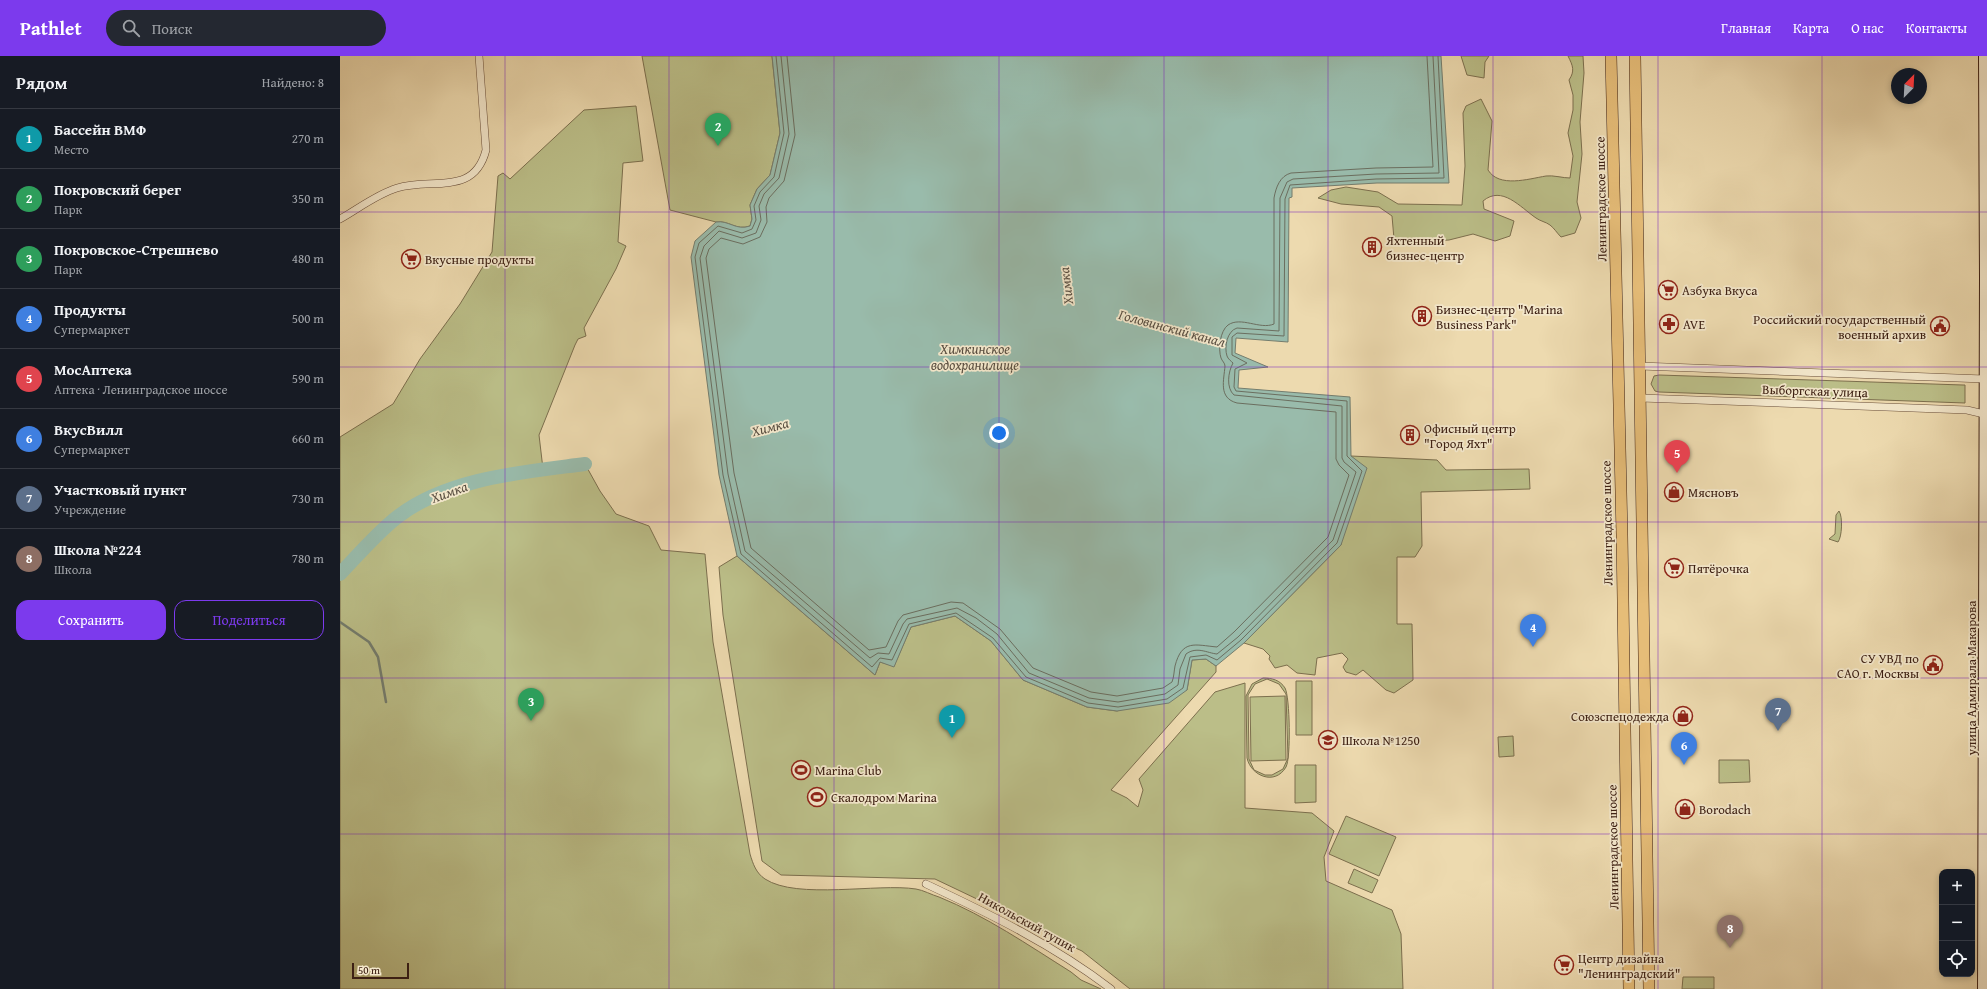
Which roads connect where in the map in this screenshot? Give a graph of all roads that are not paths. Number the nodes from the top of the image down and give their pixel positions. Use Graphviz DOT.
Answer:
graph roads {
  1 [pos="479,56"];
  2 [pos="1611,56"];
  3 [pos="1635,56"];
  4 [pos="1984,56"];
  5 [pos="340,219"];
  6 [pos="1640,366"];
  7 [pos="1984,379"];
  8 [pos="1641,398"];
  9 [pos="1986,414"];
  10 [pos="926,884"];
  11 [pos="1111,989"];
  12 [pos="1629,989"];
  13 [pos="1649,989"];
  14 [pos="1982,989"];
  1 -- 5 [label="street"];
  2 -- 12 [label="main road, Ленинградское шоссе"];
  3 -- 6 [label="main road"];
  4 -- 7 [label="street, улица Адмирала Макарова"];
  6 -- 7 [label="street, Выборгская улица"];
  6 -- 8 [label="main road"];
  7 -- 9 [label="street, улица Адмирала Макарова"];
  8 -- 9 [label="street, Выборгская улица"];
  8 -- 13 [label="main road"];
  9 -- 14 [label="street, улица Адмирала Макарова"];
  10 -- 11 [label="street, Никольский тупик"];
}
